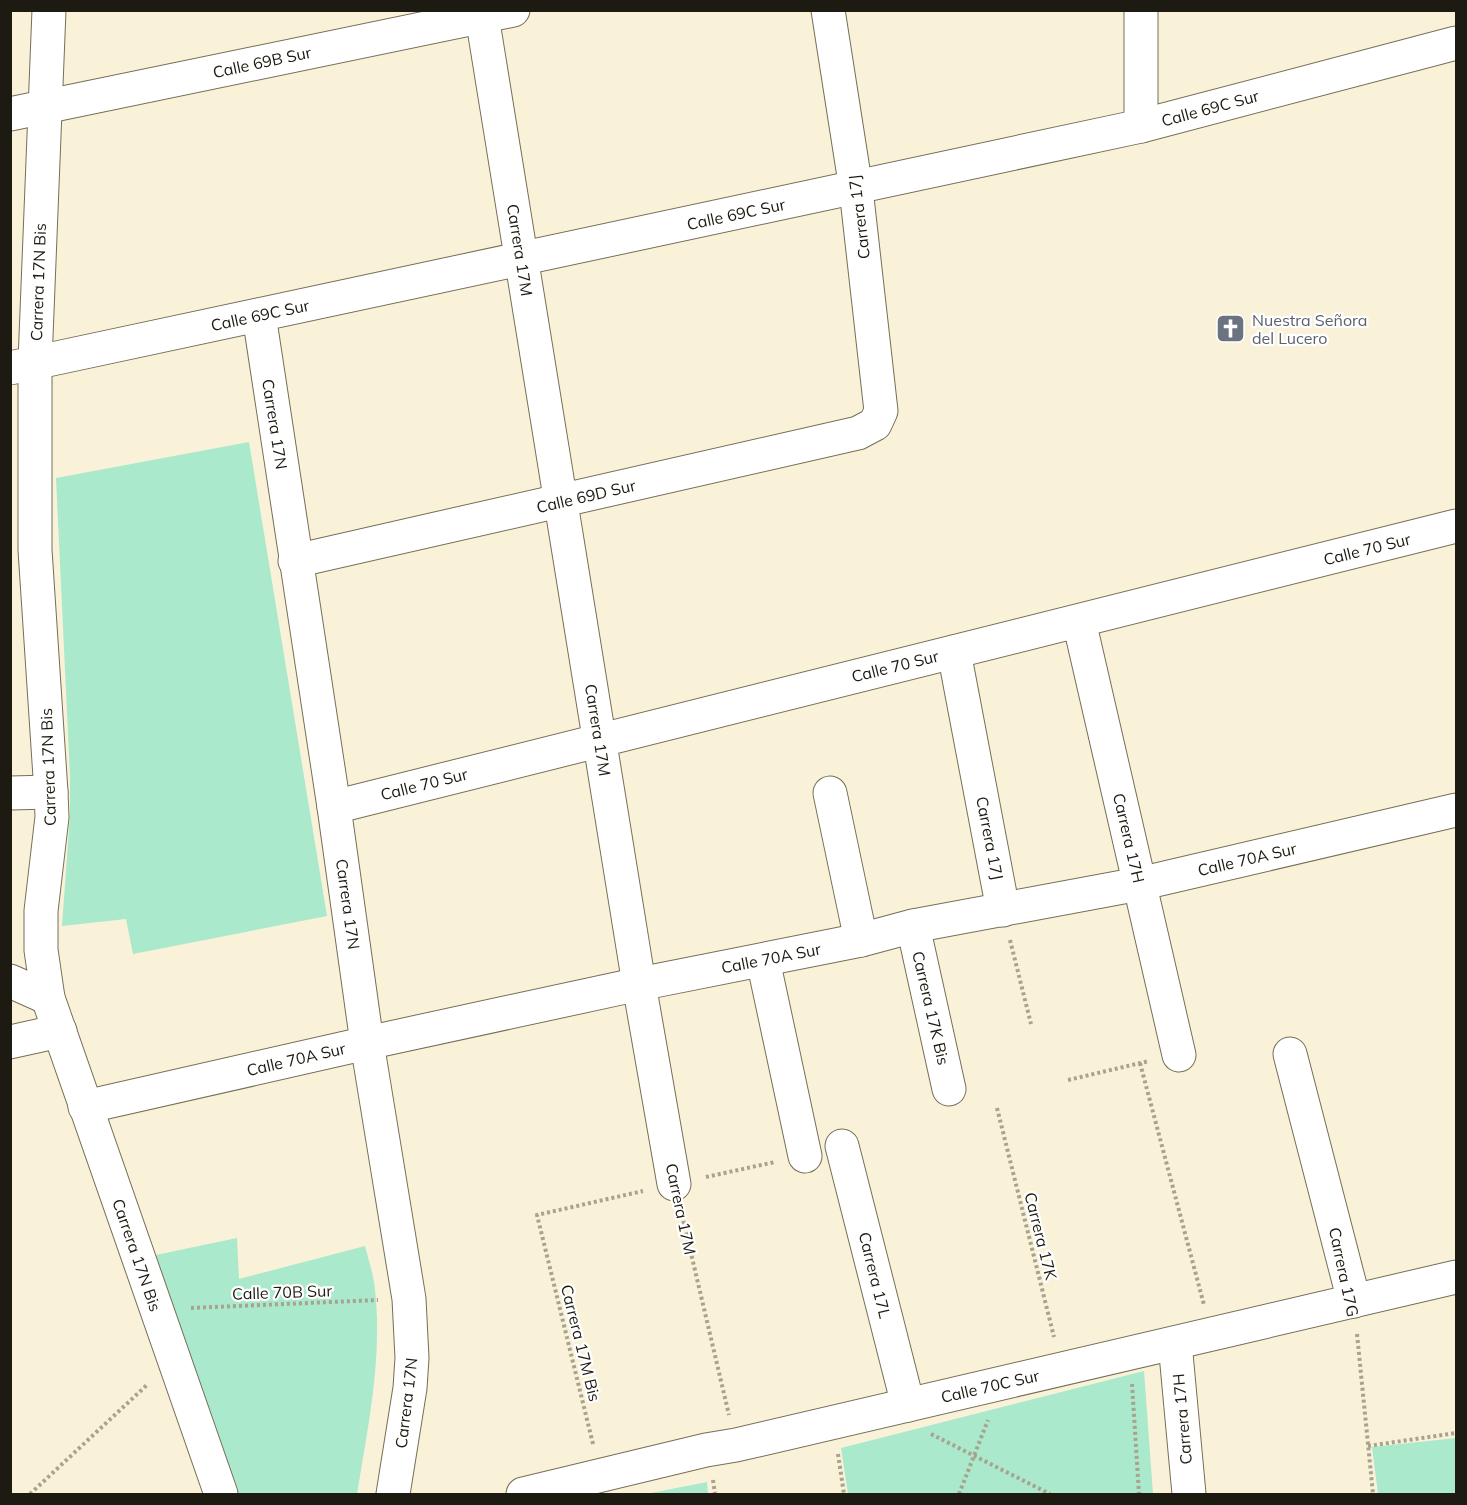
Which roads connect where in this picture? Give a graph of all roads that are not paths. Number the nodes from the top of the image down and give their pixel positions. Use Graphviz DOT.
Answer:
graph roads {
  1 [pos="49,10"];
  2 [pos="828,10"];
  3 [pos="1141,10"];
  4 [pos="492,13"];
  5 [pos="1456,43"];
  6 [pos="46,107"];
  7 [pos="10,114"];
  8 [pos="1141,126"];
  9 [pos="856,189"];
  10 [pos="522,260"];
  11 [pos="259,315"];
  12 [pos="23,365"];
  13 [pos="875,424"];
  14 [pos="561,502"];
  15 [pos="1456,526"];
  16 [pos="22,550"];
  17 [pos="296,561"];
  18 [pos="1079,621"];
  19 [pos="954,652"];
  20 [pos="599,740"];
  21 [pos="51,792"];
  22 [pos="10,793"];
  23 [pos="830,793"];
  24 [pos="334,807"];
  25 [pos="1456,810"];
  26 [pos="1139,884"];
  27 [pos="1003,910"];
  28 [pos="913,926"];
  29 [pos="861,940"];
  30 [pos="763,960"];
  31 [pos="10,981"];
  32 [pos="639,984"];
  33 [pos="48,998"];
  34 [pos="60,1031"];
  35 [pos="10,1042"];
  36 [pos="367,1043"];
  37 [pos="1179,1054"];
  38 [pos="1290,1054"];
  39 [pos="949,1089"];
  40 [pos="85,1107"];
  41 [pos="842,1146"];
  42 [pos="805,1156"];
  43 [pos="674,1184"];
  44 [pos="1456,1277"];
  45 [pos="1354,1301"];
  46 [pos="1176,1343"];
  47 [pos="897,1407"];
  48 [pos="221,1494"];
  49 [pos="393,1494"];
  50 [pos="523,1494"];
  51 [pos="1188,1494"];
  1 -- 6 [label="street, Carrera 17N Bis"];
  2 -- 9 [label="street, Carrera 17J"];
  3 -- 8 [label="street"];
  4 -- 6 [label="street, Calle 69B Sur"];
  4 -- 10 [label="street, Carrera 17M"];
  5 -- 8 [label="street, Calle 69C Sur"];
  6 -- 7 [label="street, Calle 69B Sur"];
  6 -- 12 [label="street, Carrera 17N Bis"];
  8 -- 9 [label="street, Calle 69C Sur"];
  9 -- 10 [label="street, Calle 69C Sur"];
  9 -- 13 [label="street, Carrera 17J"];
  10 -- 11 [label="street, Calle 69C Sur"];
  10 -- 14 [label="street, Carrera 17M"];
  11 -- 12 [label="street, Calle 69C Sur"];
  11 -- 17 [label="street, Carrera 17N"];
  12 -- 16 [label="street, Carrera 17N Bis"];
  13 -- 14 [label="street, Calle 69D Sur"];
  14 -- 17 [label="street, Calle 69D Sur"];
  14 -- 20 [label="street, Carrera 17M"];
  15 -- 18 [label="street, Calle 70 Sur"];
  16 -- 21 [label="street, Carrera 17N Bis"];
  17 -- 24 [label="street, Carrera 17N"];
  18 -- 19 [label="street, Calle 70 Sur"];
  18 -- 26 [label="street, Carrera 17H"];
  19 -- 20 [label="street, Calle 70 Sur"];
  19 -- 27 [label="street, Carrera 17J"];
  20 -- 24 [label="street, Calle 70 Sur"];
  20 -- 32 [label="street, Carrera 17M"];
  21 -- 22 [label="street"];
  21 -- 33 [label="street, Carrera 17N Bis"];
  23 -- 29 [label="street"];
  24 -- 36 [label="street, Carrera 17N"];
  25 -- 26 [label="street, Calle 70A Sur"];
  26 -- 27 [label="street, Calle 70A Sur"];
  26 -- 37 [label="street, Carrera 17H"];
  27 -- 28 [label="street, Calle 70A Sur"];
  28 -- 29 [label="street, Calle 70A Sur"];
  28 -- 39 [label="street, Carrera 17K Bis"];
  29 -- 30 [label="street, Calle 70A Sur"];
  30 -- 32 [label="street, Calle 70A Sur"];
  30 -- 42 [label="street"];
  31 -- 33 [label="street"];
  32 -- 36 [label="street, Calle 70A Sur"];
  32 -- 43 [label="street, Carrera 17M"];
  33 -- 34 [label="street, Carrera 17N Bis"];
  34 -- 35 [label="street"];
  34 -- 40 [label="street, Carrera 17N Bis"];
  36 -- 40 [label="street, Calle 70A Sur"];
  36 -- 49 [label="street, Carrera 17N"];
  38 -- 45 [label="street, Carrera 17G"];
  40 -- 48 [label="street, Carrera 17N Bis"];
  41 -- 47 [label="street, Carrera 17L"];
  44 -- 45 [label="street, Calle 70C Sur"];
  45 -- 46 [label="street, Calle 70C Sur"];
  46 -- 47 [label="street, Calle 70C Sur"];
  46 -- 51 [label="street, Carrera 17H"];
  47 -- 50 [label="street, Calle 70C Sur"];
}
